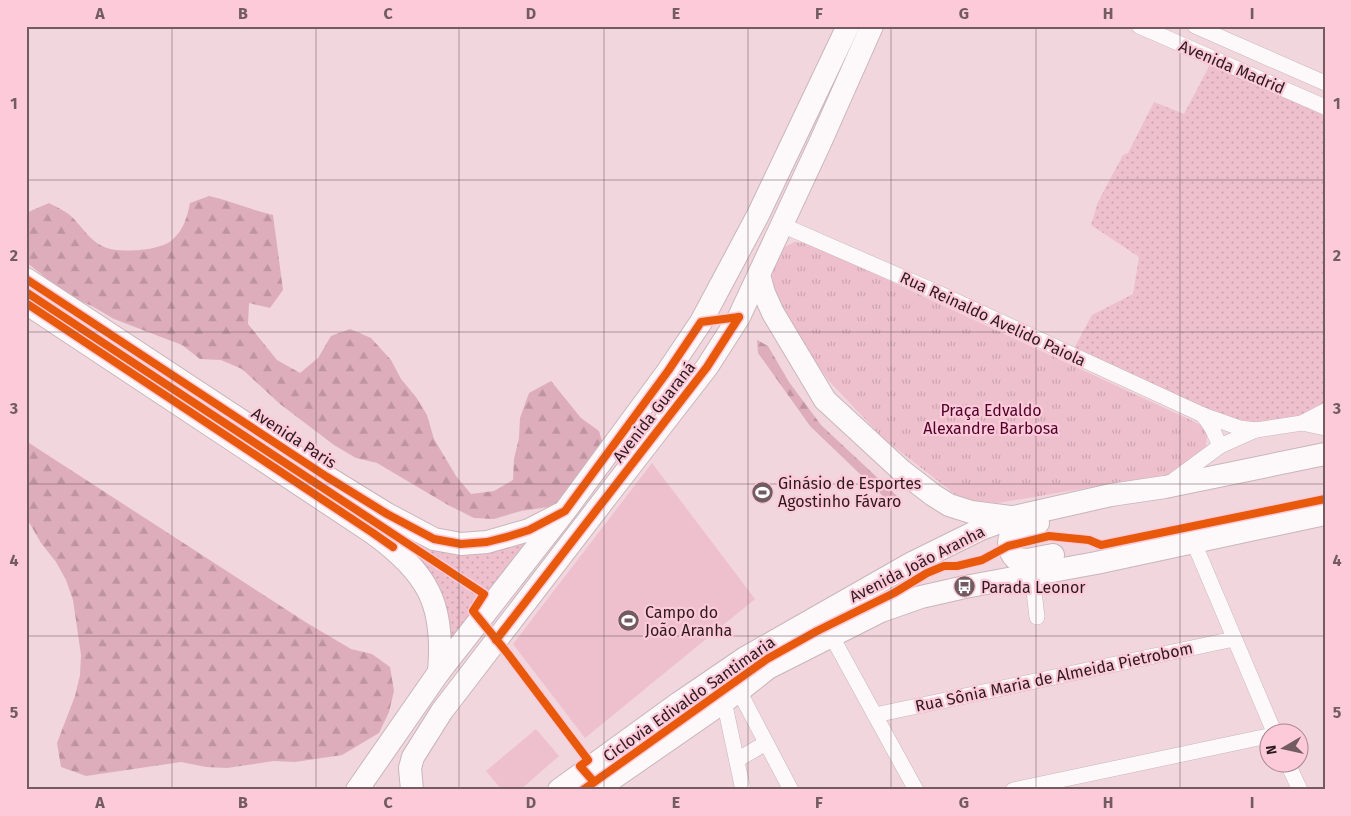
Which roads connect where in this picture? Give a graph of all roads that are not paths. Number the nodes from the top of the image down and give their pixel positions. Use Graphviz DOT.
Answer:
graph roads {
  1 [pos="848,26"];
  2 [pos="872,26"];
  3 [pos="1139,26"];
  4 [pos="1195,26"];
  5 [pos="1325,82"];
  6 [pos="1325,107"];
  7 [pos="782,225"];
  8 [pos="759,275"];
  9 [pos="26,279"];
  10 [pos="26,303"];
  11 [pos="739,317"];
  12 [pos="701,322"];
  13 [pos="793,348"];
  14 [pos="1325,410"];
  15 [pos="1202,416"];
  16 [pos="1302,424"];
  17 [pos="1325,428"];
  18 [pos="1256,430"];
  19 [pos="1220,446"];
  20 [pos="1325,454"];
  21 [pos="1165,486"];
  22 [pos="1110,495"];
  23 [pos="565,511"];
  24 [pos="1325,514"];
  25 [pos="1014,517"];
  26 [pos="1194,543"];
  27 [pos="1096,563"];
  28 [pos="1032,574"];
  29 [pos="1037,617"];
  30 [pos="831,635"];
  31 [pos="1234,639"];
  32 [pos="439,672"];
  33 [pos="732,696"];
  34 [pos="874,715"];
  35 [pos="1271,724"];
  36 [pos="1258,738"];
  37 [pos="766,743"];
  38 [pos="737,760"];
  39 [pos="1293,774"];
  40 [pos="357,790"];
  41 [pos="412,790"];
  42 [pos="559,790"];
  43 [pos="596,790"];
  44 [pos="743,790"];
  45 [pos="791,790"];
  46 [pos="916,790"];
  47 [pos="1013,790"];
  48 [pos="1300,790"];
  1 -- 12 [label="street, Avenida Guaraná"];
  2 -- 7 [label="street, Avenida Guaraná"];
  3 -- 6 [label="street, Avenida Madrid"];
  4 -- 5 [label="street, Avenida Madrid"];
  7 -- 8 [label="street, Avenida Guaraná"];
  7 -- 15 [label="street, Rua Reinaldo Avelido Paiola"];
  8 -- 11 [label="street, Avenida Guaraná"];
  8 -- 13 [label="street"];
  9 -- 23 [label="street, Avenida Paris"];
  10 -- 32 [label="street"];
  11 -- 12 [label="street"];
  11 -- 13 [label="street"];
  11 -- 41 [label="street, Avenida Guaraná"];
  12 -- 23 [label="street, Avenida Guaraná"];
  13 -- 25 [label="street"];
  14 -- 16 [label="street"];
  15 -- 18 [label="street, Rua Reinaldo Avelido Paiola"];
  15 -- 19 [label="street"];
  16 -- 17 [label="street"];
  16 -- 18 [label="street"];
  18 -- 19 [label="street"];
  19 -- 21 [label="street"];
  20 -- 21 [label="street, Avenida João Aranha"];
  21 -- 22 [label="street, Avenida João Aranha"];
  22 -- 25 [label="street, Avenida João Aranha"];
  22 -- 27 [label="street"];
  23 -- 32 [label="street, Avenida Guaraná"];
  24 -- 26 [label="street, Avenida João Aranha"];
  25 -- 42 [label="street, Avenida João Aranha"];
  26 -- 27 [label="street, Avenida João Aranha"];
  26 -- 31 [label="street"];
  27 -- 28 [label="street, Avenida João Aranha"];
  28 -- 29 [label="street"];
  28 -- 30 [label="street, Avenida João Aranha"];
  30 -- 33 [label="street, Avenida João Aranha"];
  30 -- 34 [label="street"];
  31 -- 34 [label="street, Rua Sônia Maria de Almeida Pietrobom"];
  31 -- 35 [label="street"];
  32 -- 40 [label="street, Avenida Guaraná"];
  33 -- 37 [label="street"];
  33 -- 38 [label="street"];
  33 -- 43 [label="street, Avenida João Aranha"];
  34 -- 46 [label="street"];
  36 -- 47 [label="street"];
  37 -- 38 [label="street"];
  37 -- 45 [label="street"];
  38 -- 44 [label="street"];
  39 -- 48 [label="street"];
}
